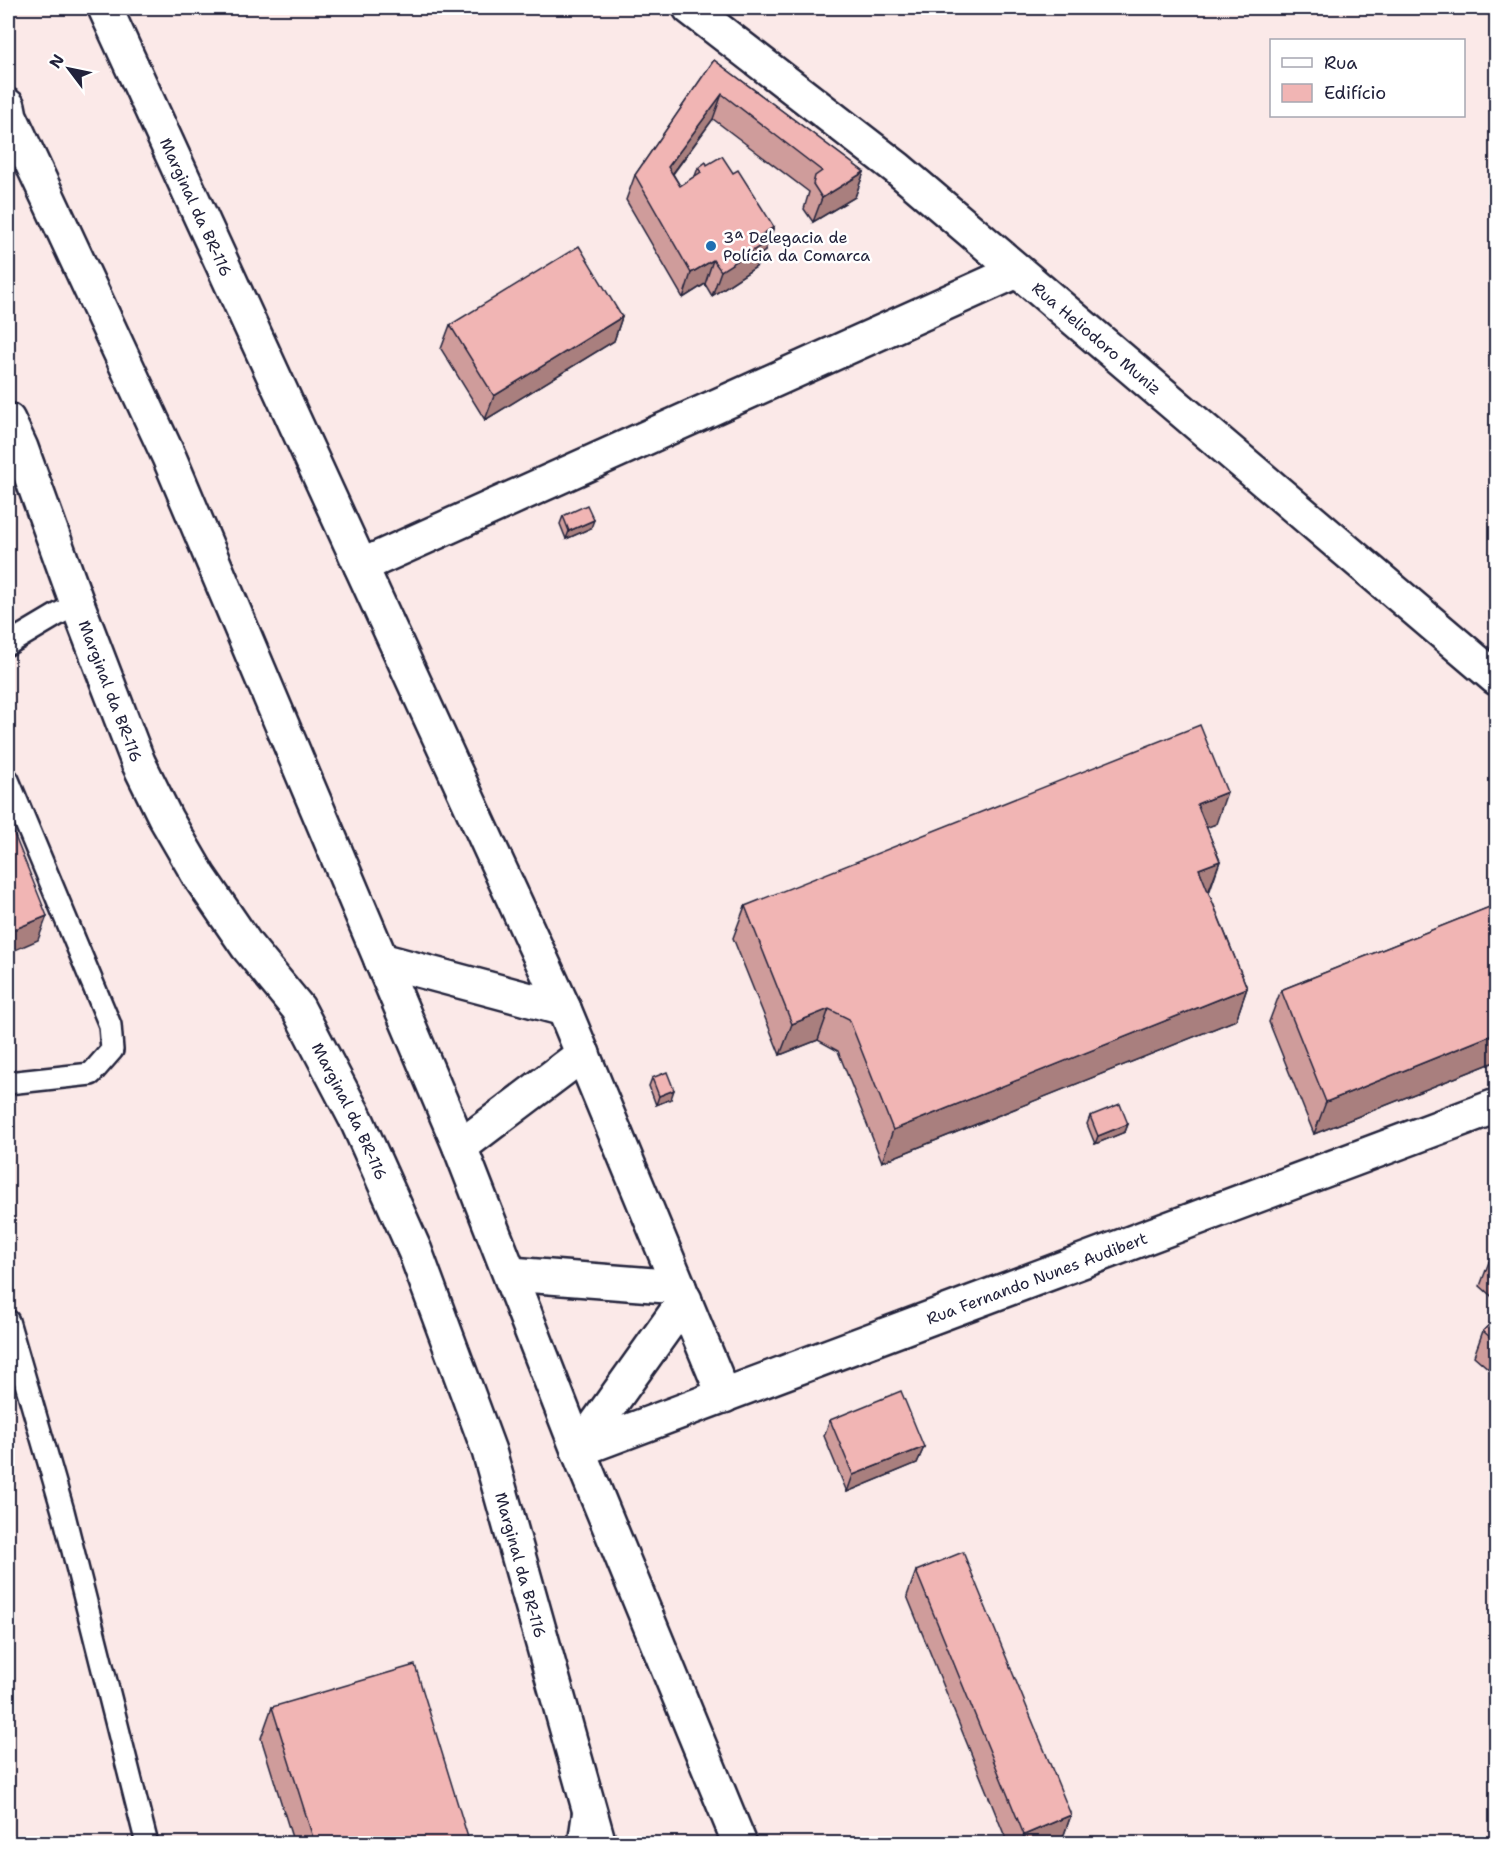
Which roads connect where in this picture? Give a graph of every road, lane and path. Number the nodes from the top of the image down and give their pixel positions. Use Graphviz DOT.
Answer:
graph roads {
  1 [pos="105,8"];
  2 [pos="690,8"];
  3 [pos="8,112"];
  4 [pos="1017,271"];
  5 [pos="12,442"];
  6 [pos="362,566"];
  7 [pos="77,603"];
  8 [pos="8,644"];
  9 [pos="1497,678"];
  10 [pos="8,780"];
  11 [pos="381,960"];
  12 [pos="564,1009"];
  13 [pos="583,1054"];
  14 [pos="8,1083"];
  15 [pos="1497,1106"];
  16 [pos="460,1147"];
  17 [pos="511,1274"];
  18 [pos="682,1293"];
  19 [pos="8,1321"];
  20 [pos="724,1396"];
  21 [pos="578,1450"];
  22 [pos="586,1794"];
  23 [pos="147,1844"];
  24 [pos="579,1844"];
  25 [pos="599,1844"];
  26 [pos="740,1844"];
  1 -- 6 [label="main road, Marginal da BR-116"];
  2 -- 4 [label="main road, Rua Heliodoro Muniz"];
  3 -- 11 [label="main road"];
  4 -- 6 [label="main road"];
  4 -- 9 [label="main road, Rua Heliodoro Muniz"];
  5 -- 7 [label="main road, Marginal da BR-116"];
  6 -- 12 [label="main road, Marginal da BR-116"];
  7 -- 8 [label="lane"];
  7 -- 22 [label="main road, Marginal da BR-116"];
  10 -- 14 [label="lane"];
  11 -- 12 [label="main road"];
  11 -- 16 [label="main road"];
  12 -- 13 [label="main road, Marginal da BR-116"];
  13 -- 16 [label="main road"];
  13 -- 18 [label="main road, Marginal da BR-116"];
  15 -- 20 [label="main road, Rua Fernando Nunes Audibert"];
  16 -- 17 [label="main road"];
  17 -- 18 [label="main road"];
  17 -- 21 [label="main road"];
  18 -- 20 [label="main road, Marginal da BR-116"];
  18 -- 21 [label="main road"];
  19 -- 23 [label="lane"];
  20 -- 21 [label="main road, Rua Fernando Nunes Audibert"];
  21 -- 26 [label="main road"];
  22 -- 24 [label="lane"];
  22 -- 25 [label="main road, Marginal da BR-116"];
}
